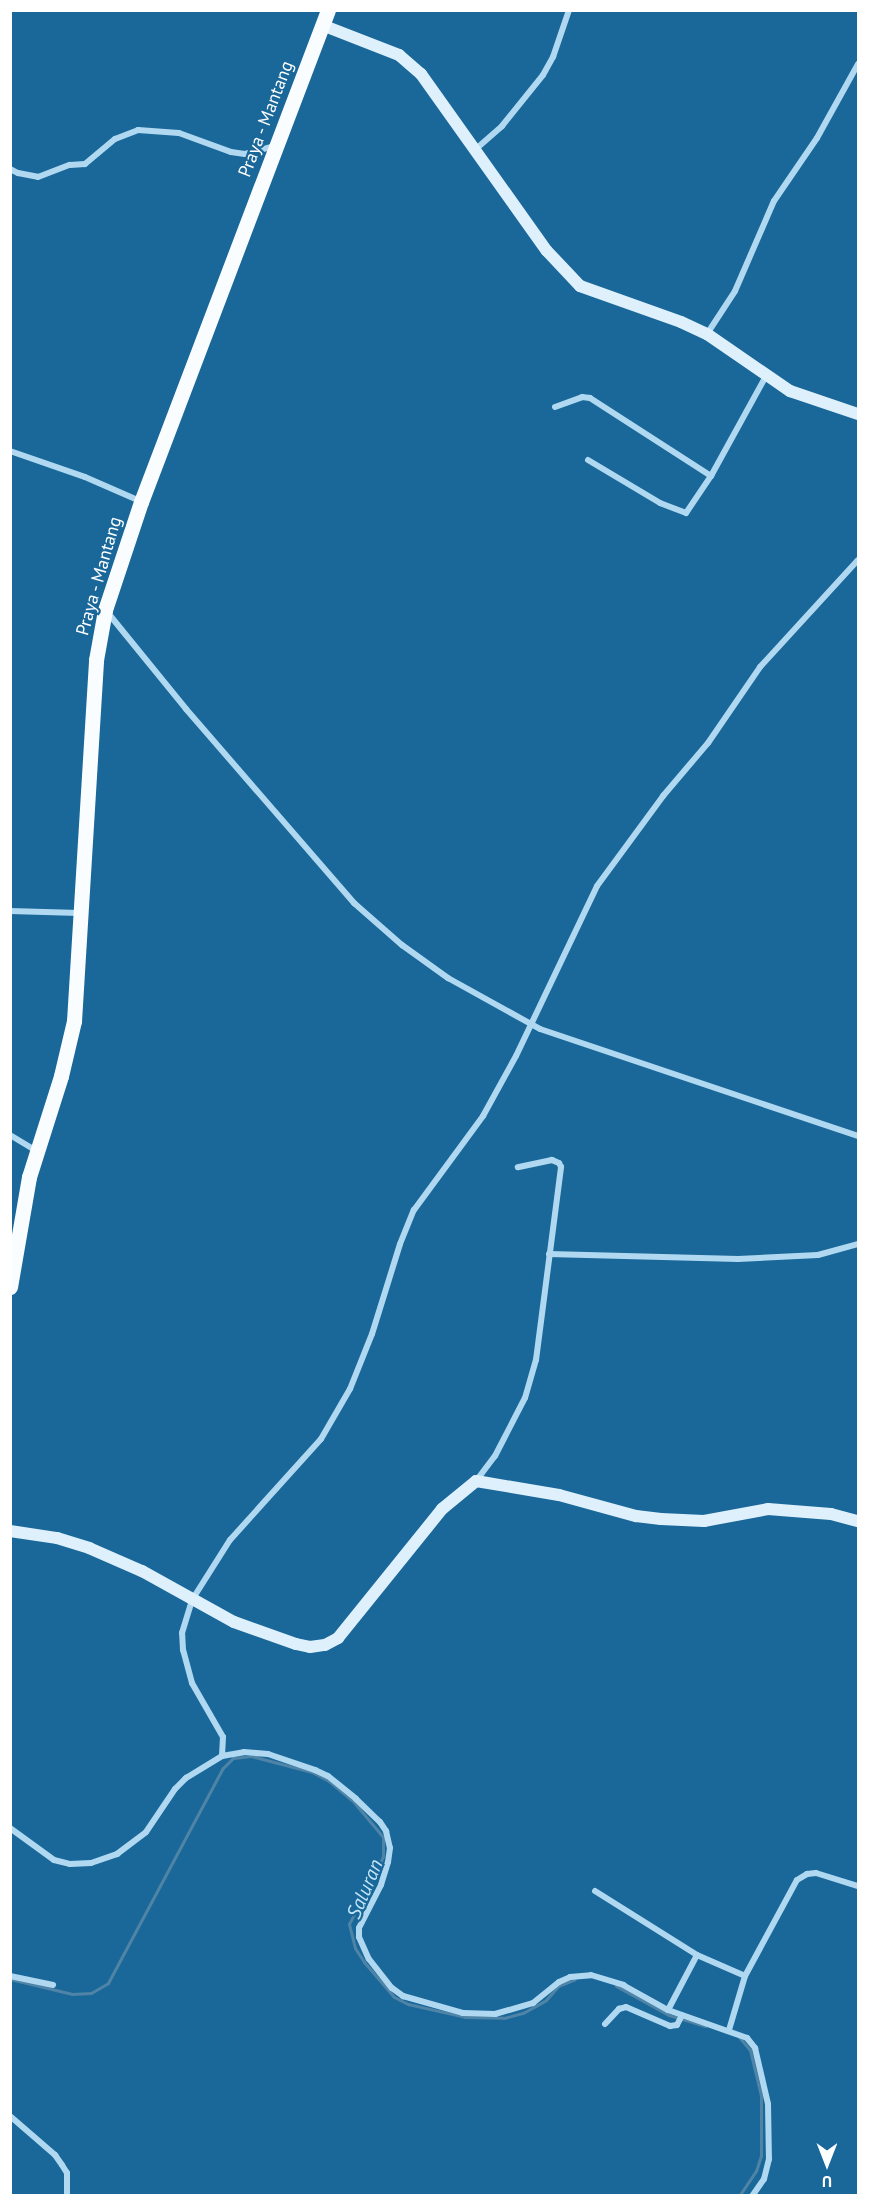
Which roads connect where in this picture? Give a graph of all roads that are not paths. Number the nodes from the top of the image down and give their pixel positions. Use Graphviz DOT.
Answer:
graph roads {
  1 [pos="569,10"];
  2 [pos="325,18"];
  3 [pos="858,64"];
  4 [pos="277,145"];
  5 [pos="477,148"];
  6 [pos="10,169"];
  7 [pos="707,334"];
  8 [pos="766,376"];
  9 [pos="555,407"];
  10 [pos="858,414"];
  11 [pos="10,451"];
  12 [pos="588,460"];
  13 [pos="711,476"];
  14 [pos="141,502"];
  15 [pos="858,560"];
  16 [pos="105,610"];
  17 [pos="10,911"];
  18 [pos="78,913"];
  19 [pos="530,1024"];
  20 [pos="10,1135"];
  21 [pos="858,1136"];
  22 [pos="37,1151"];
  23 [pos="518,1167"];
  24 [pos="858,1244"];
  25 [pos="549,1254"];
  26 [pos="10,1287"];
  27 [pos="476,1481"];
  28 [pos="858,1521"];
  29 [pos="10,1531"];
  30 [pos="192,1600"];
  31 [pos="222,1756"];
  32 [pos="10,1828"];
  33 [pos="858,1887"];
  34 [pos="595,1891"];
  35 [pos="697,1955"];
  36 [pos="10,1976"];
  37 [pos="745,1976"];
  38 [pos="53,1985"];
  39 [pos="668,2010"];
  40 [pos="681,2017"];
  41 [pos="605,2024"];
  42 [pos="729,2030"];
  43 [pos="10,2116"];
  44 [pos="67,2196"];
  45 [pos="752,2196"];
  1 -- 5 [label="street"];
  2 -- 4 [label="main road, Praya - Mantang"];
  2 -- 5 [label="street"];
  3 -- 7 [label="street"];
  4 -- 6 [label="street"];
  4 -- 14 [label="main road, Praya - Mantang"];
  5 -- 7 [label="street"];
  7 -- 8 [label="street"];
  8 -- 10 [label="street"];
  8 -- 13 [label="street"];
  9 -- 13 [label="street"];
  11 -- 14 [label="street"];
  12 -- 13 [label="street"];
  14 -- 16 [label="main road, Praya - Mantang"];
  15 -- 19 [label="street"];
  16 -- 18 [label="main road, Praya - Mantang"];
  16 -- 19 [label="street"];
  17 -- 18 [label="street"];
  18 -- 22 [label="main road, Praya - Mantang"];
  19 -- 21 [label="street"];
  19 -- 30 [label="street"];
  20 -- 22 [label="street"];
  22 -- 26 [label="main road, Praya - Mantang"];
  23 -- 25 [label="street"];
  24 -- 25 [label="street"];
  25 -- 27 [label="street"];
  27 -- 28 [label="street"];
  27 -- 30 [label="street"];
  29 -- 30 [label="street"];
  30 -- 31 [label="street"];
  31 -- 32 [label="street"];
  31 -- 39 [label="street"];
  33 -- 37 [label="street"];
  34 -- 35 [label="street"];
  35 -- 37 [label="street"];
  35 -- 39 [label="street"];
  36 -- 38 [label="street"];
  37 -- 42 [label="street"];
  39 -- 40 [label="street"];
  40 -- 41 [label="street"];
  40 -- 42 [label="street"];
  42 -- 45 [label="street"];
  43 -- 44 [label="street"];
}
